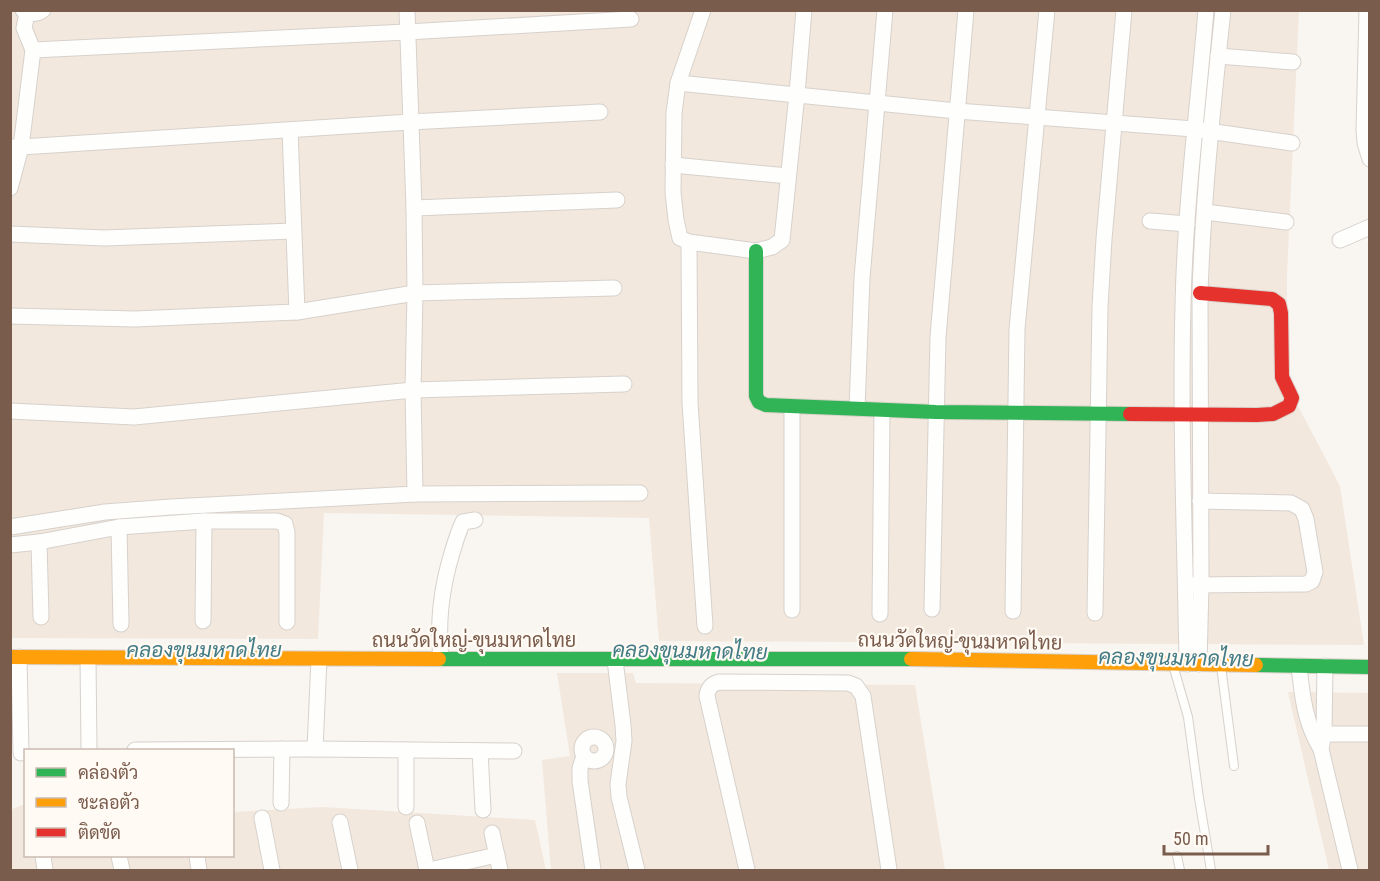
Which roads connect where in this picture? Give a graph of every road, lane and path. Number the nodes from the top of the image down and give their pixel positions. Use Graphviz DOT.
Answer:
graph roads {
  1 [pos="43,10"];
  2 [pos="407,10"];
  3 [pos="703,10"];
  4 [pos="804,10"];
  5 [pos="885,10"];
  6 [pos="966,10"];
  7 [pos="1047,10"];
  8 [pos="1124,10"];
  9 [pos="1367,10"];
  10 [pos="25,12"];
  11 [pos="1206,14"];
  12 [pos="1222,16"];
  13 [pos="631,20"];
  14 [pos="407,32"];
  15 [pos="33,50"];
  16 [pos="1218,56"];
  17 [pos="1293,62"];
  18 [pos="678,83"];
  19 [pos="797,94"];
  20 [pos="877,102"];
  21 [pos="957,111"];
  22 [pos="600,112"];
  23 [pos="1036,117"];
  24 [pos="410,122"];
  25 [pos="1114,122"];
  26 [pos="1194,129"];
  27 [pos="290,130"];
  28 [pos="1211,132"];
  29 [pos="1293,143"];
  30 [pos="16,147"];
  31 [pos="1370,159"];
  32 [pos="673,165"];
  33 [pos="788,176"];
  34 [pos="10,188"];
  35 [pos="617,200"];
  36 [pos="414,208"];
  37 [pos="1205,213"];
  38 [pos="1150,221"];
  39 [pos="1287,222"];
  40 [pos="1187,224"];
  41 [pos="1370,227"];
  42 [pos="293,231"];
  43 [pos="10,234"];
  44 [pos="1340,240"];
  45 [pos="689,242"];
  46 [pos="756,251"];
  47 [pos="614,288"];
  48 [pos="415,293"];
  49 [pos="1200,294"];
  50 [pos="297,312"];
  51 [pos="10,316"];
  52 [pos="624,384"];
  53 [pos="413,390"];
  54 [pos="792,407"];
  55 [pos="857,408"];
  56 [pos="882,410"];
  57 [pos="10,411"];
  58 [pos="936,412"];
  59 [pos="1016,412"];
  60 [pos="1098,413"];
  61 [pos="1182,414"];
  62 [pos="1200,414"];
  63 [pos="640,493"];
  64 [pos="415,494"];
  65 [pos="1200,501"];
  66 [pos="475,520"];
  67 [pos="204,521"];
  68 [pos="119,526"];
  69 [pos="10,527"];
  70 [pos="39,542"];
  71 [pos="10,545"];
  72 [pos="1185,585"];
  73 [pos="1201,585"];
  74 [pos="932,609"];
  75 [pos="792,610"];
  76 [pos="1013,611"];
  77 [pos="1095,613"];
  78 [pos="880,614"];
  79 [pos="41,617"];
  80 [pos="203,621"];
  81 [pos="287,622"];
  82 [pos="120,624"];
  83 [pos="705,626"];
  84 [pos="1193,635"];
  85 [pos="441,655"];
  86 [pos="15,657"];
  87 [pos="88,658"];
  88 [pos="320,658"];
  89 [pos="615,660"];
  90 [pos="1189,660"];
  91 [pos="1220,665"];
  92 [pos="1299,666"];
  93 [pos="1324,666"];
  94 [pos="1370,667"];
  95 [pos="1318,734"];
  96 [pos="1370,734"];
  97 [pos="624,741"];
  98 [pos="89,749"];
  99 [pos="282,749"];
  100 [pos="315,749"];
  101 [pos="234,750"];
  102 [pos="406,750"];
  103 [pos="480,751"];
  104 [pos="514,751"];
  105 [pos="19,753"];
  106 [pos="1234,765"];
  107 [pos="281,803"];
  108 [pos="406,807"];
  109 [pos="483,810"];
  110 [pos="262,818"];
  111 [pos="340,822"];
  112 [pos="417,823"];
  113 [pos="492,833"];
  114 [pos="496,855"];
  115 [pos="1177,856"];
  116 [pos="272,870"];
  117 [pos="350,870"];
  118 [pos="428,870"];
  119 [pos="500,870"];
  120 [pos="593,870"];
  121 [pos="637,870"];
  122 [pos="747,870"];
  123 [pos="889,870"];
  124 [pos="1180,870"];
  125 [pos="1211,870"];
  126 [pos="1350,870"];
  1 -- 10 [label="street"];
  2 -- 14 [label="street"];
  3 -- 18 [label="street"];
  4 -- 19 [label="street"];
  5 -- 20 [label="street"];
  6 -- 21 [label="street"];
  7 -- 23 [label="street"];
  8 -- 25 [label="street"];
  9 -- 31 [label="street"];
  10 -- 15 [label="street"];
  11 -- 12 [label="street"];
  11 -- 26 [label="street"];
  12 -- 16 [label="street"];
  13 -- 14 [label="street"];
  14 -- 15 [label="street"];
  14 -- 24 [label="street"];
  15 -- 30 [label="street"];
  16 -- 17 [label="street"];
  16 -- 28 [label="street"];
  18 -- 19 [label="street"];
  18 -- 32 [label="street"];
  19 -- 20 [label="street"];
  19 -- 33 [label="street"];
  20 -- 21 [label="street"];
  20 -- 55 [label="street"];
  21 -- 23 [label="street"];
  21 -- 58 [label="street"];
  22 -- 24 [label="street"];
  23 -- 25 [label="street"];
  23 -- 59 [label="street"];
  24 -- 27 [label="street"];
  24 -- 36 [label="street"];
  25 -- 26 [label="street"];
  25 -- 60 [label="street"];
  26 -- 28 [label="street"];
  26 -- 40 [label="street"];
  27 -- 30 [label="street"];
  27 -- 42 [label="street"];
  28 -- 29 [label="street"];
  28 -- 37 [label="street"];
  30 -- 34 [label="street"];
  32 -- 33 [label="street"];
  32 -- 45 [label="street"];
  33 -- 46 [label="street"];
  35 -- 36 [label="street"];
  36 -- 48 [label="street"];
  37 -- 39 [label="street"];
  37 -- 49 [label="street"];
  38 -- 40 [label="street"];
  40 -- 61 [label="street"];
  41 -- 44 [label="street"];
  42 -- 43 [label="street"];
  42 -- 50 [label="street"];
  45 -- 46 [label="street"];
  45 -- 83 [label="street"];
  46 -- 54 [label="street"];
  47 -- 48 [label="street"];
  48 -- 50 [label="street"];
  48 -- 53 [label="street"];
  49 -- 62 [label="street"];
  49 -- 62 [label="street"];
  50 -- 51 [label="street"];
  52 -- 53 [label="street"];
  53 -- 57 [label="street"];
  53 -- 64 [label="street"];
  54 -- 55 [label="street"];
  54 -- 75 [label="street"];
  55 -- 56 [label="street"];
  56 -- 58 [label="street"];
  56 -- 78 [label="street"];
  58 -- 59 [label="street"];
  58 -- 74 [label="street"];
  59 -- 60 [label="street"];
  59 -- 76 [label="street"];
  60 -- 61 [label="street"];
  60 -- 77 [label="street"];
  61 -- 62 [label="street"];
  61 -- 72 [label="street"];
  62 -- 65 [label="street"];
  63 -- 64 [label="street"];
  64 -- 69 [label="street"];
  65 -- 73 [label="street"];
  65 -- 73 [label="street"];
  66 -- 85 [label="street"];
  67 -- 68 [label="street"];
  67 -- 80 [label="street"];
  67 -- 81 [label="street"];
  68 -- 70 [label="street"];
  68 -- 82 [label="street"];
  70 -- 71 [label="street"];
  70 -- 79 [label="street"];
  72 -- 73 [label="street"];
  72 -- 84 [label="street"];
  73 -- 84 [label="street"];
  84 -- 90 [label="street"];
  85 -- 88 [label="street, ถนนวัดใหญ่-ขุนมหาดไทย"];
  85 -- 89 [label="street, ถนนวัดใหญ่-ขุนมหาดไทย"];
  86 -- 87 [label="street, ถนนวัดใหญ่-ขุนมหาดไทย"];
  86 -- 105 [label="street"];
  87 -- 88 [label="street, ถนนวัดใหญ่-ขุนมหาดไทย"];
  87 -- 98 [label="street"];
  88 -- 100 [label="street"];
  89 -- 90 [label="street, ถนนวัดใหญ่-ขุนมหาดไทย"];
  89 -- 97 [label="street"];
  90 -- 91 [label="street, ถนนวัดใหญ่-ขุนมหาดไทย"];
  90 -- 125 [label="lane"];
  91 -- 92 [label="street, ถนนวัดใหญ่-ขุนมหาดไทย"];
  91 -- 106 [label="lane"];
  92 -- 93 [label="street, ถนนวัดใหญ่-ขุนมหาดไทย"];
  92 -- 95 [label="street"];
  93 -- 94 [label="street, ถนนวัดใหญ่-ขุนมหาดไทย"];
  93 -- 95 [label="street"];
  95 -- 96 [label="street"];
  95 -- 126 [label="street"];
  97 -- 120 [label="street"];
  97 -- 121 [label="street"];
  99 -- 100 [label="street"];
  99 -- 101 [label="street"];
  99 -- 107 [label="street"];
  100 -- 102 [label="street"];
  102 -- 103 [label="street"];
  102 -- 108 [label="street"];
  103 -- 104 [label="street"];
  103 -- 109 [label="street"];
  110 -- 116 [label="street"];
  111 -- 117 [label="street"];
  112 -- 118 [label="street"];
  113 -- 114 [label="street"];
  114 -- 118 [label="street"];
  114 -- 119 [label="street"];
  115 -- 124 [label="lane"];
  122 -- 123 [label="street"];
}
